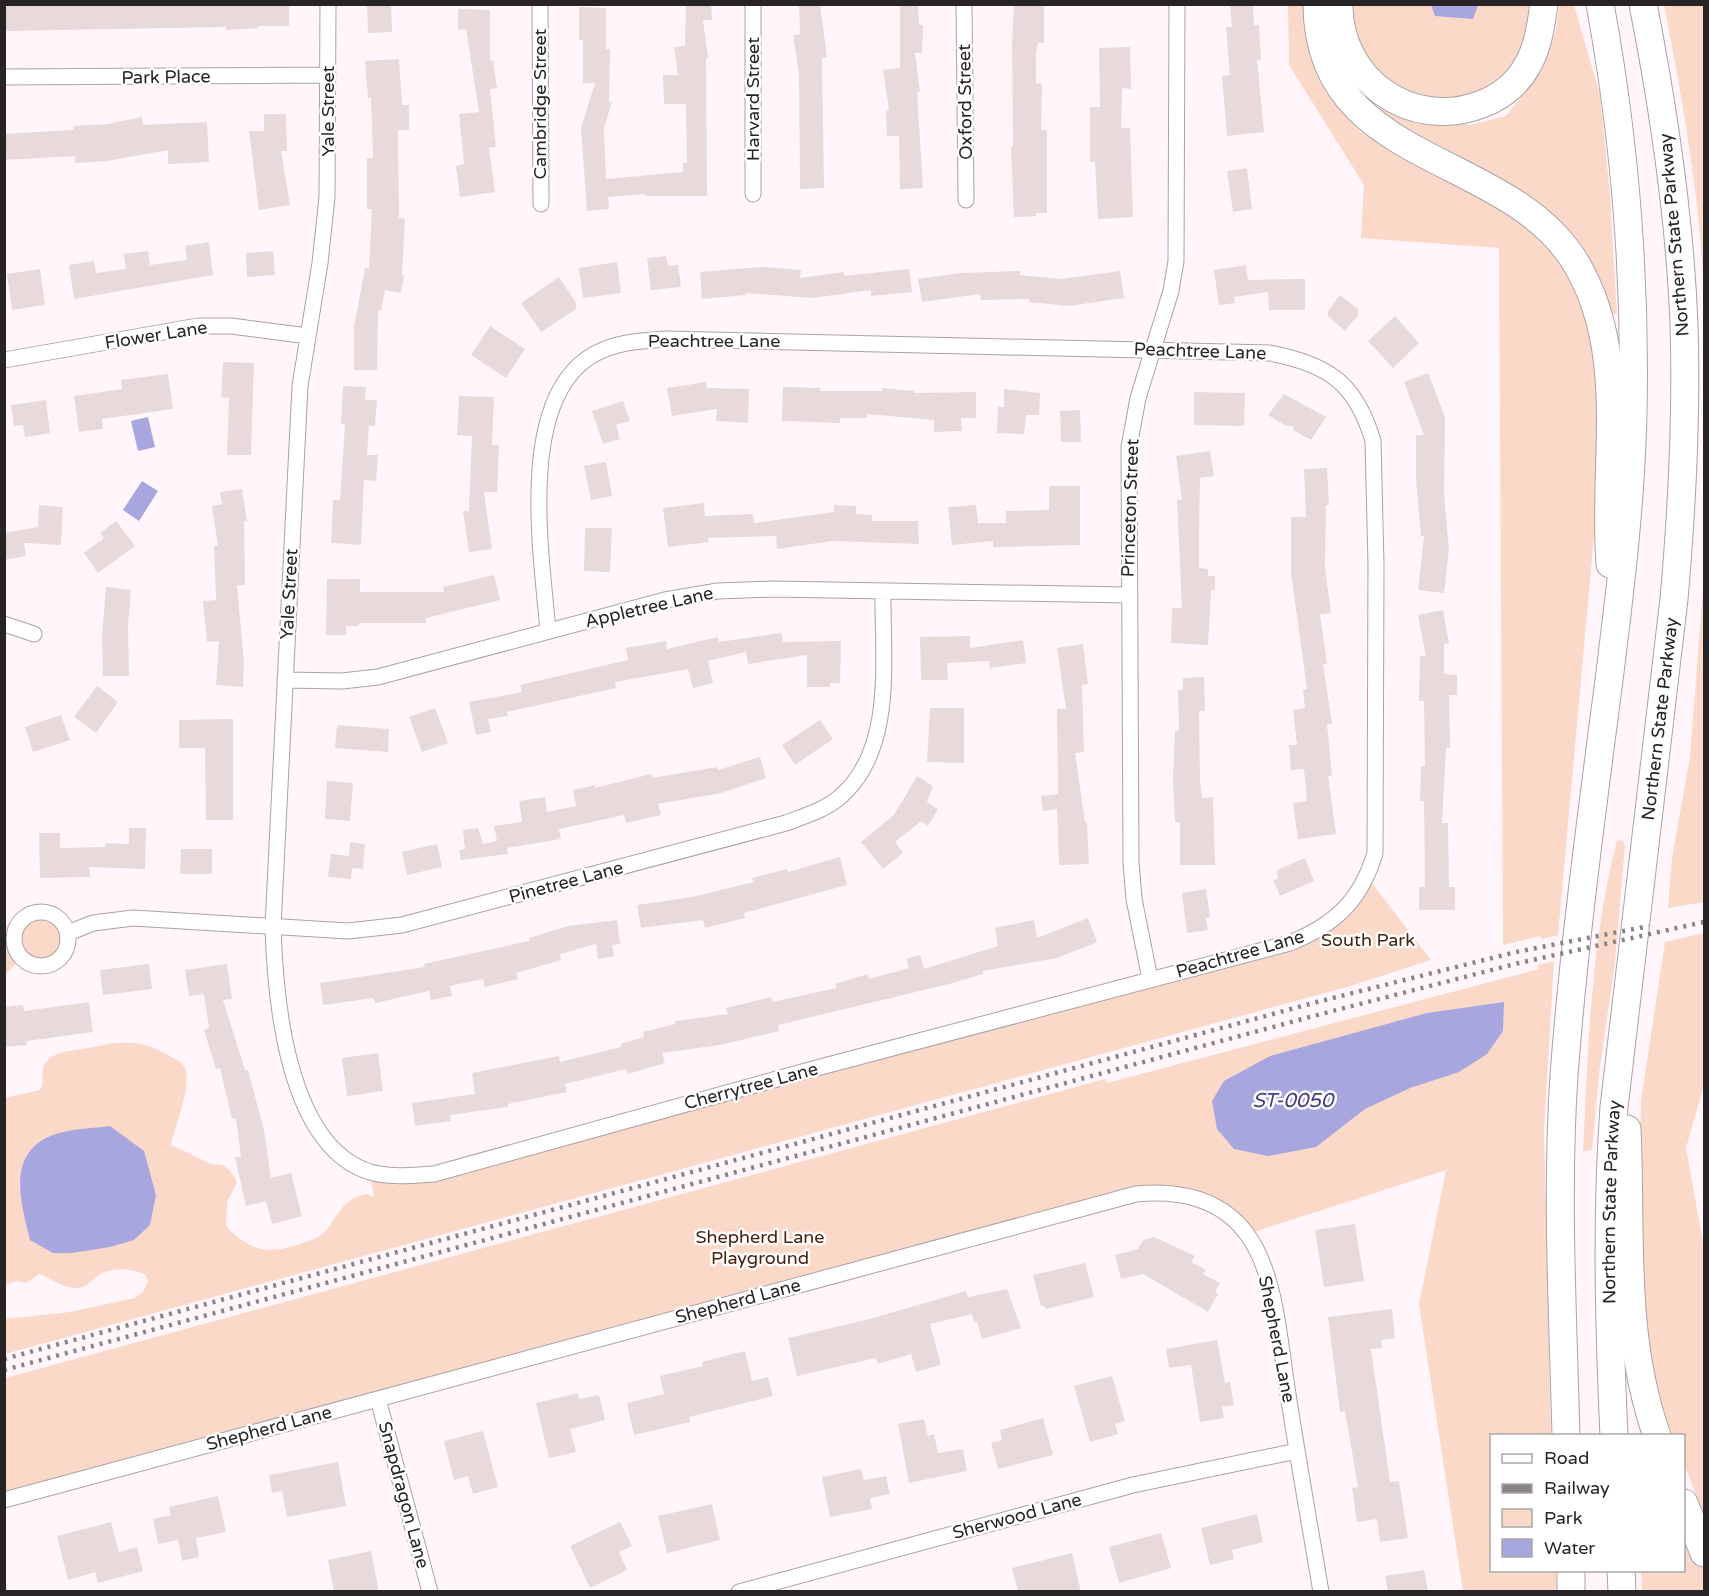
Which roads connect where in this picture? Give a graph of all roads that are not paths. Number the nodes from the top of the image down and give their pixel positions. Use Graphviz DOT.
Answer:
graph roads {
  1 [pos="328,4"];
  2 [pos="540,4"];
  3 [pos="753,4"];
  4 [pos="964,4"];
  5 [pos="1177,4"];
  6 [pos="1317,4"];
  7 [pos="1339,4"];
  8 [pos="1544,4"];
  9 [pos="1600,4"];
  10 [pos="1643,4"];
  11 [pos="328,75"];
  12 [pos="4,77"];
  13 [pos="753,194"];
  14 [pos="966,200"];
  15 [pos="541,204"];
  16 [pos="308,336"];
  17 [pos="1154,350"];
  18 [pos="4,360"];
  19 [pos="883,591"];
  20 [pos="1128,595"];
  21 [pos="4,624"];
  22 [pos="548,631"];
  23 [pos="1615,631"];
  24 [pos="34,634"];
  25 [pos="285,680"];
  26 [pos="273,926"];
  27 [pos="68,933"];
  28 [pos="1150,980"];
  29 [pos="1622,1041"];
  30 [pos="353,1163"];
  31 [pos="378,1399"];
  32 [pos="1566,1434"];
  33 [pos="1614,1434"];
  34 [pos="1656,1434"];
  35 [pos="1297,1451"];
  36 [pos="4,1500"];
  37 [pos="1685,1508"];
  38 [pos="1704,1552"];
  39 [pos="1570,1572"];
  40 [pos="1621,1572"];
  41 [pos="430,1592"];
  42 [pos="739,1592"];
  43 [pos="1321,1592"];
  44 [pos="1571,1592"];
  45 [pos="1622,1592"];
  1 -- 11 [label="street, Yale Street"];
  2 -- 15 [label="street, Cambridge Street"];
  3 -- 13 [label="street, Harvard Street"];
  4 -- 14 [label="street, Oxford Street"];
  5 -- 17 [label="street, Princeton Street"];
  6 -- 23 [label="highway"];
  7 -- 8 [label="highway"];
  9 -- 23 [label="highway"];
  10 -- 29 [label="highway, Northern State Parkway"];
  11 -- 12 [label="street, Park Place"];
  11 -- 16 [label="street, Yale Street"];
  16 -- 18 [label="street, Flower Lane"];
  16 -- 25 [label="street, Yale Street"];
  17 -- 20 [label="street, Princeton Street"];
  17 -- 22 [label="street, Peachtree Lane"];
  17 -- 28 [label="street, Peachtree Lane"];
  19 -- 20 [label="street, Appletree Lane"];
  19 -- 22 [label="street, Appletree Lane"];
  19 -- 26 [label="street, Pinetree Lane"];
  20 -- 28 [label="street, Princeton Street"];
  21 -- 24 [label="street"];
  22 -- 25 [label="street, Appletree Lane"];
  23 -- 32 [label="highway"];
  25 -- 26 [label="street, Yale Street"];
  26 -- 27 [label="street, Pinetree Lane"];
  26 -- 30 [label="street, Yale Street"];
  28 -- 30 [label="street, Cherrytree Lane"];
  29 -- 33 [label="highway, Northern State Parkway"];
  29 -- 34 [label="highway"];
  31 -- 35 [label="street, Shepherd Lane"];
  31 -- 36 [label="street, Shepherd Lane"];
  31 -- 41 [label="street, Snapdragon Lane"];
  35 -- 42 [label="street, Sherwood Lane"];
  35 -- 43 [label="street, Shepherd Lane"];
  37 -- 38 [label="highway"];
  39 -- 44 [label="highway"];
  40 -- 45 [label="highway"];
}
